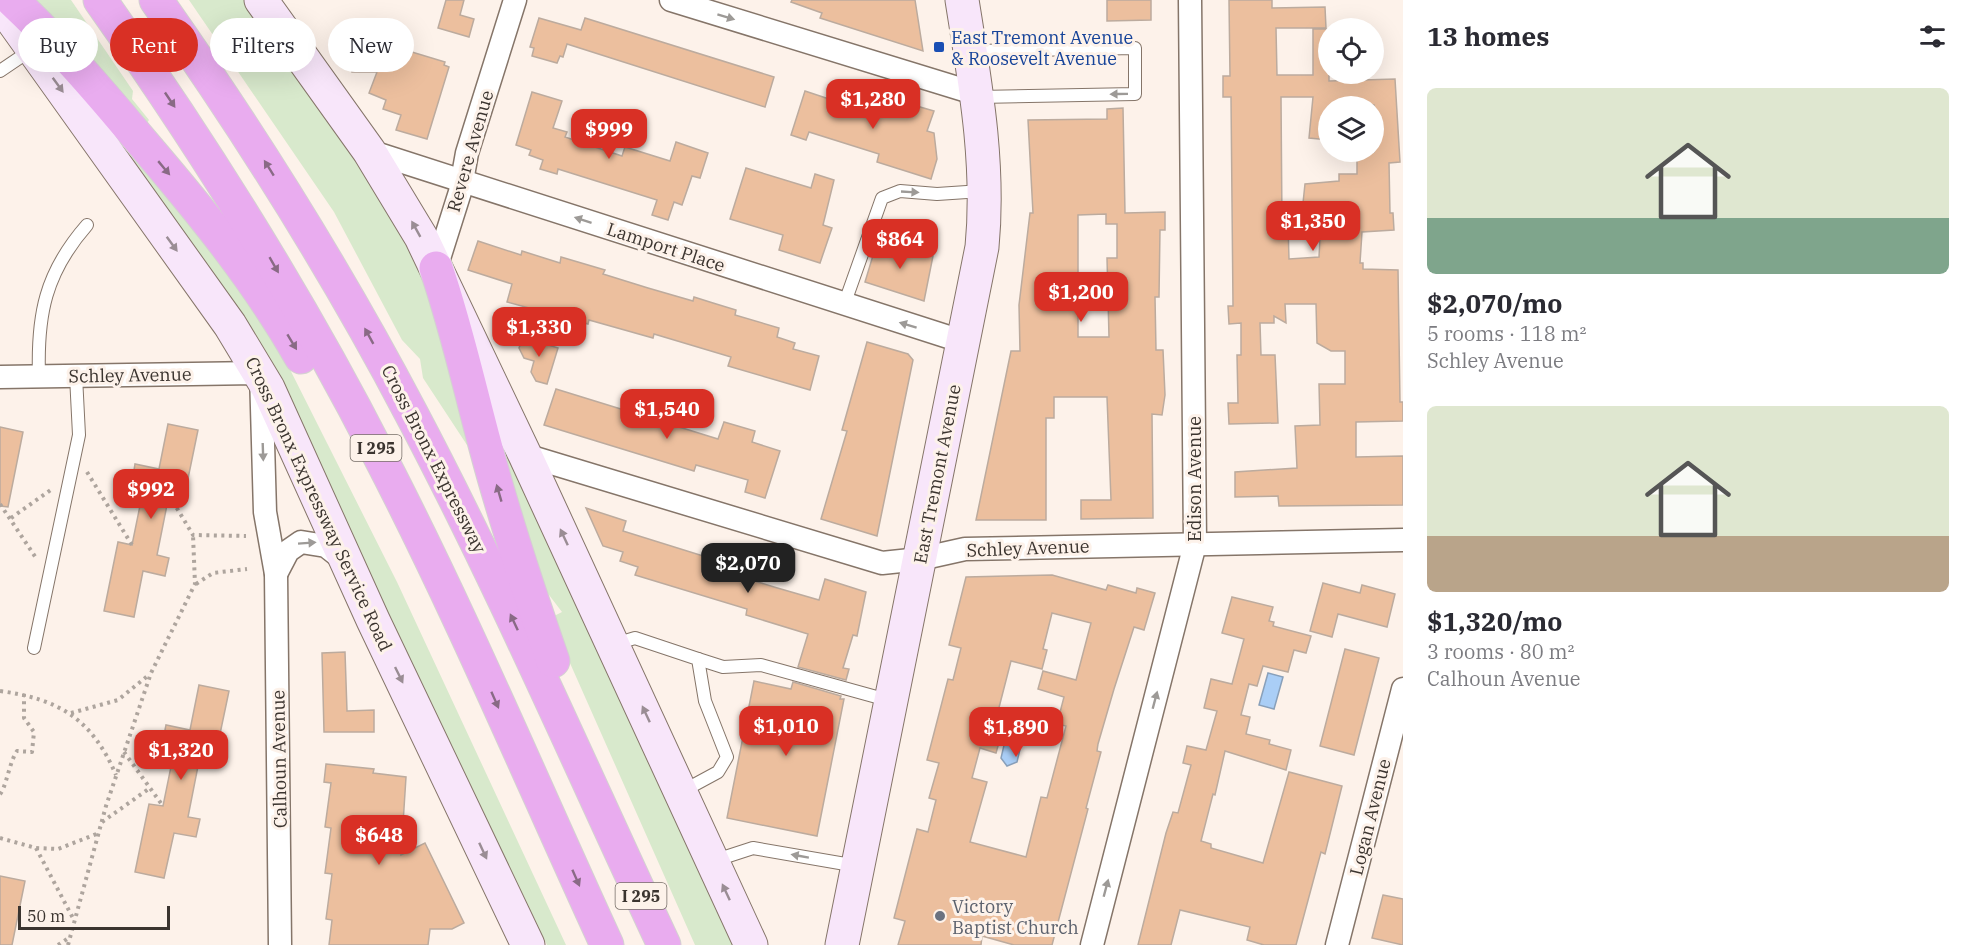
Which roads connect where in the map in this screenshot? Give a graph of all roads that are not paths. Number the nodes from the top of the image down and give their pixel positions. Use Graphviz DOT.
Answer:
graph roads {
  1 [pos="12,0"];
  2 [pos="100,0"];
  3 [pos="156,0"];
  4 [pos="515,0"];
  5 [pos="670,0"];
  6 [pos="962,0"];
  7 [pos="1190,0"];
  8 [pos="0,3"];
  9 [pos="273,8"];
  10 [pos="18,29"];
  11 [pos="970,51"];
  12 [pos="18,58"];
  13 [pos="0,70"];
  14 [pos="48,72"];
  15 [pos="977,95"];
  16 [pos="369,151"];
  17 [pos="462,181"];
  18 [pos="985,191"];
  19 [pos="87,225"];
  20 [pos="436,268"];
  21 [pos="844,305"];
  22 [pos="964,342"];
  23 [pos="261,373"];
  24 [pos="39,376"];
  25 [pos="76,376"];
  26 [pos="0,377"];
  27 [pos="525,455"];
  28 [pos="1403,540"];
  29 [pos="1195,544"];
  30 [pos="920,559"];
  31 [pos="347,564"];
  32 [pos="276,574"];
  33 [pos="613,644"];
  34 [pos="34,648"];
  35 [pos="476,657"];
  36 [pos="698,659"];
  37 [pos="1403,689"];
  38 [pos="891,701"];
  39 [pos="681,792"];
  40 [pos="618,847"];
  41 [pos="712,861"];
  42 [pos="858,866"];
  43 [pos="280,945"];
  44 [pos="528,945"];
  45 [pos="607,945"];
  46 [pos="664,945"];
  47 [pos="751,945"];
  48 [pos="842,945"];
  49 [pos="1092,945"];
  50 [pos="1337,945"];
  1 -- 35 [label="highway, one-way"];
  2 -- 35 [label="highway, I 295, one-way"];
  40 -- 3 [label="highway, Cross Bronx Expressway / I 295, one-way"];
  4 -- 17 [label="street, Revere Avenue"];
  5 -- 15 [label="street, one-way"];
  6 -- 11 [label="main road, East Tremont Avenue"];
  7 -- 29 [label="street, Edison Avenue"];
  8 -- 10 [label="main road, Cross Bronx Expressway Service Road"];
  9 -- 16 [label="main road"];
  11 -- 15 [label="main road, East Tremont Avenue"];
  11 -- 15 [label="lane, one-way"];
  12 -- 13 [label="lane"];
  14 -- 23 [label="main road, Cross Bronx Expressway Service Road, one-way"];
  15 -- 18 [label="main road, East Tremont Avenue"];
  16 -- 17 [label="street, Lamport Place"];
  20 -- 16 [label="main road, one-way"];
  17 -- 20 [label="street, Revere Avenue"];
  21 -- 17 [label="street, Lamport Place, one-way"];
  21 -- 18 [label="lane, one-way"];
  18 -- 22 [label="main road, East Tremont Avenue"];
  19 -- 24 [label="lane"];
  20 -- 27 [label="main road"];
  40 -- 20 [label="highway, one-way"];
  22 -- 21 [label="street, Lamport Place, one-way"];
  22 -- 30 [label="main road, East Tremont Avenue"];
  23 -- 25 [label="street, Schley Avenue"];
  23 -- 31 [label="main road, Cross Bronx Expressway Service Road"];
  23 -- 32 [label="street, Calhoun Avenue, one-way"];
  24 -- 25 [label="street, Schley Avenue"];
  24 -- 26 [label="street, Schley Avenue"];
  25 -- 34 [label="lane"];
  27 -- 30 [label="street, Schley Avenue"];
  33 -- 27 [label="main road, one-way"];
  28 -- 29 [label="street, Schley Avenue"];
  29 -- 30 [label="street, Schley Avenue"];
  49 -- 29 [label="street, Edison Avenue, one-way"];
  30 -- 38 [label="main road, East Tremont Avenue"];
  32 -- 31 [label="street, one-way"];
  31 -- 44 [label="main road, Cross Bronx Expressway Service Road, one-way"];
  32 -- 43 [label="street, Calhoun Avenue"];
  33 -- 36 [label="lane"];
  39 -- 33 [label="main road, one-way"];
  35 -- 45 [label="highway, I 295, one-way"];
  36 -- 38 [label="lane"];
  36 -- 39 [label="lane"];
  37 -- 50 [label="street, Logan Avenue"];
  38 -- 42 [label="main road, East Tremont Avenue"];
  39 -- 41 [label="main road"];
  40 -- 46 [label="highway, Cross Bronx Expressway / I 295"];
  42 -- 41 [label="lane, one-way"];
  47 -- 41 [label="main road, one-way"];
  42 -- 48 [label="main road, East Tremont Avenue"];
}
